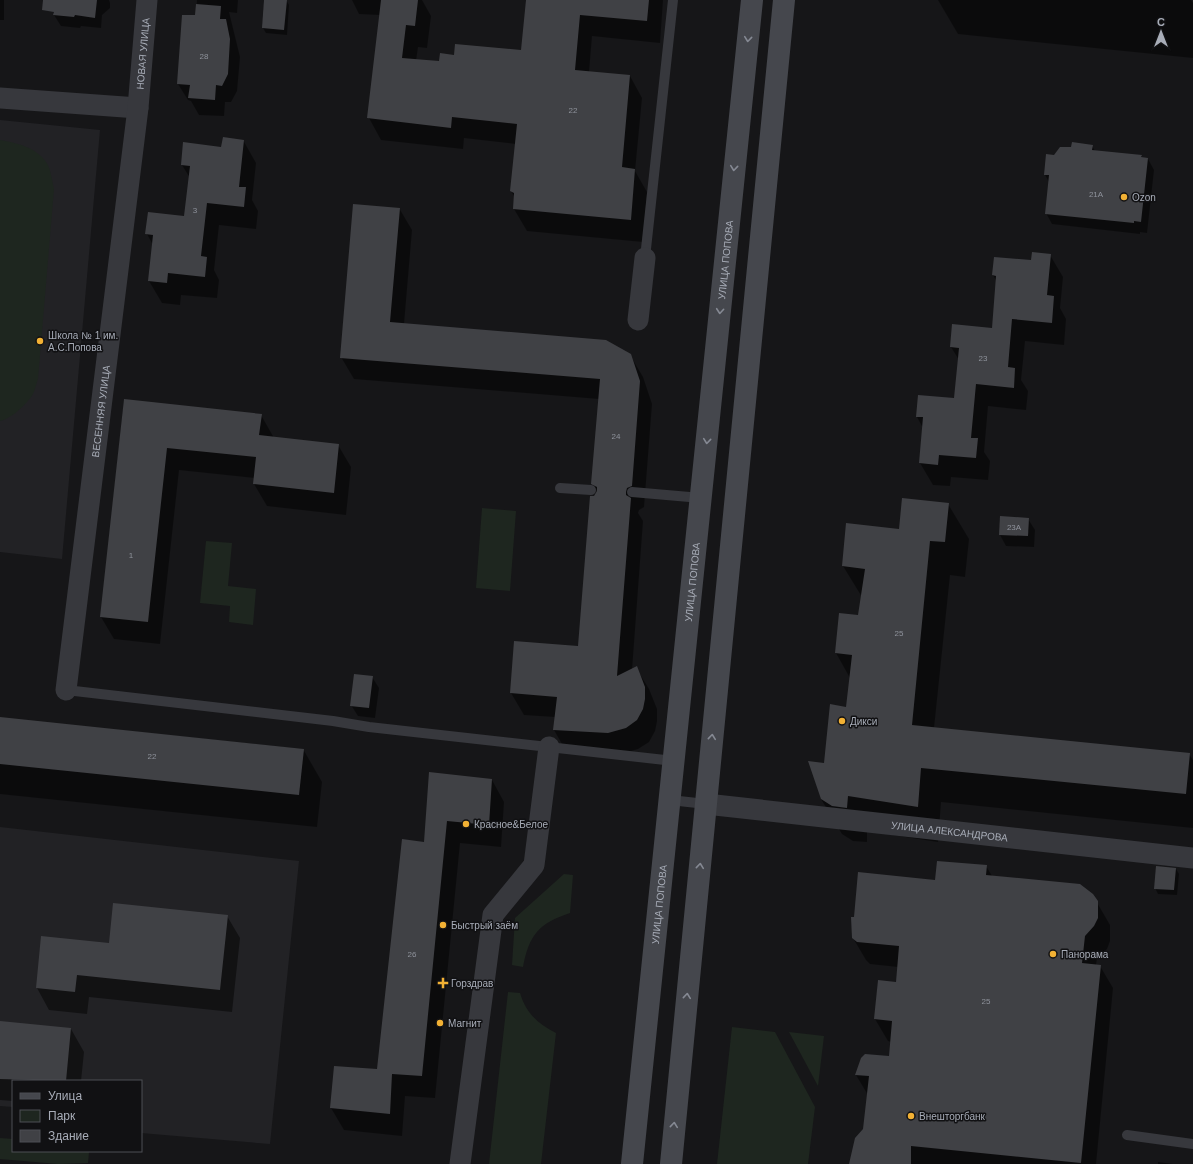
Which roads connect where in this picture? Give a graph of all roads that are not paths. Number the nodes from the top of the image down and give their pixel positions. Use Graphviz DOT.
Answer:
graph roads {
  1 [pos="147,0"];
  2 [pos="673,0"];
  3 [pos="752,0"];
  4 [pos="784,0"];
  5 [pos="0,98"];
  6 [pos="138,108"];
  7 [pos="645,258"];
  8 [pos="638,320"];
  9 [pos="560,488"];
  10 [pos="591,490"];
  11 [pos="632,492"];
  12 [pos="701,498"];
  13 [pos="66,690"];
  14 [pos="549,747"];
  15 [pos="674,761"];
  16 [pos="670,800"];
  17 [pos="706,804"];
  18 [pos="1193,858"];
  19 [pos="1127,1135"];
  20 [pos="1193,1144"];
  21 [pos="460,1164"];
  22 [pos="632,1164"];
  23 [pos="671,1164"];
  1 -- 6 [label="street, НОВАЯ УЛИЦА"];
  2 -- 7 [label="lane"];
  3 -- 12 [label="main road, УЛИЦА ПОПОВА, one-way"];
  17 -- 4 [label="main road, one-way"];
  5 -- 6 [label="street"];
  6 -- 13 [label="street, ВЕСЕННЯЯ УЛИЦА"];
  7 -- 8 [label="street"];
  9 -- 10 [label="lane"];
  11 -- 12 [label="lane"];
  12 -- 15 [label="main road, УЛИЦА ПОПОВА"];
  13 -- 14 [label="lane"];
  14 -- 15 [label="lane"];
  14 -- 21 [label="street"];
  15 -- 16 [label="main road, УЛИЦА ПОПОВА"];
  16 -- 17 [label="lane"];
  16 -- 22 [label="main road, УЛИЦА ПОПОВА"];
  17 -- 18 [label="street, УЛИЦА АЛЕКСАНДРОВА"];
  23 -- 17 [label="main road, one-way"];
  19 -- 20 [label="lane"];
}
